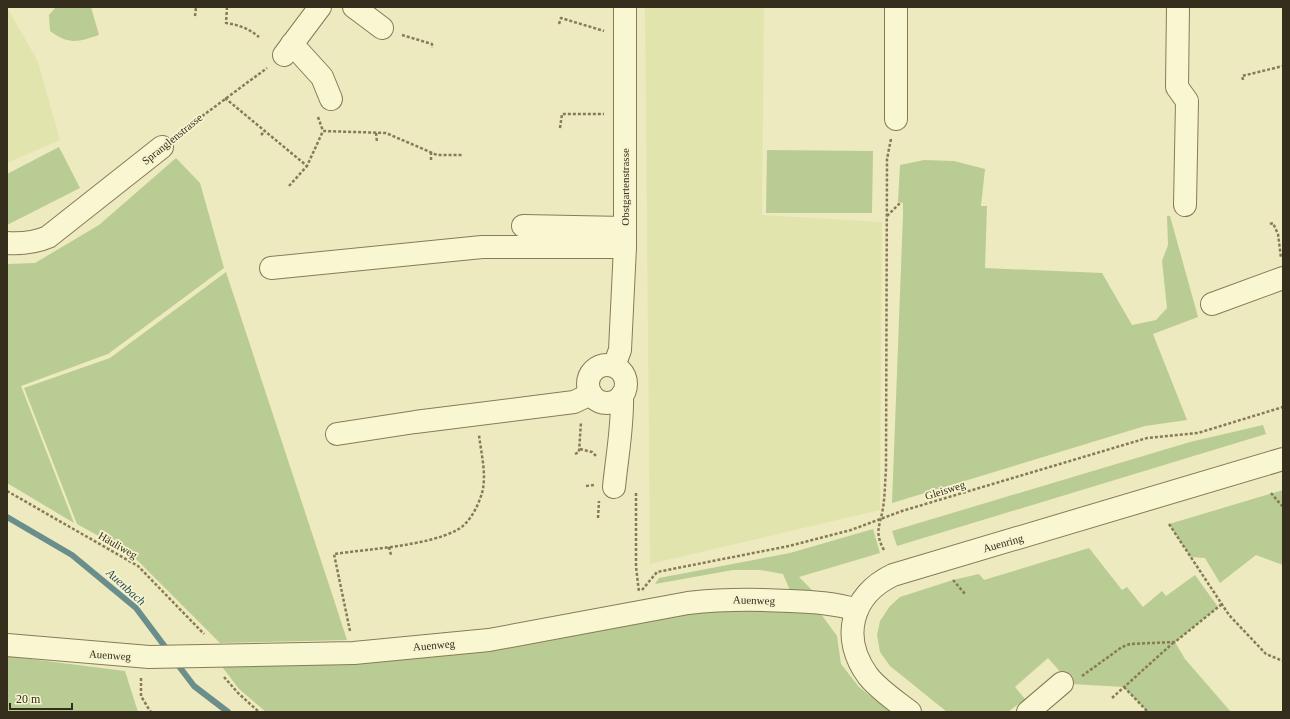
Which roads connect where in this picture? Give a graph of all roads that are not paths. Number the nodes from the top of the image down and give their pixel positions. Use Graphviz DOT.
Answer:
graph roads {
  1 [pos="320,7"];
  2 [pos="354,7"];
  3 [pos="625,7"];
  4 [pos="896,7"];
  5 [pos="1178,7"];
  6 [pos="382,28"];
  7 [pos="331,99"];
  8 [pos="896,119"];
  9 [pos="162,146"];
  10 [pos="1185,205"];
  11 [pos="522,226"];
  12 [pos="625,238"];
  13 [pos="7,243"];
  14 [pos="272,268"];
  15 [pos="1283,278"];
  16 [pos="1212,304"];
  17 [pos="614,366"];
  18 [pos="591,394"];
  19 [pos="617,399"];
  20 [pos="337,434"];
  21 [pos="1283,459"];
  22 [pos="614,487"];
  23 [pos="857,610"];
  24 [pos="7,645"];
  25 [pos="1062,683"];
  26 [pos="910,712"];
  27 [pos="1028,712"];
  1 -- 7 [label="street"];
  2 -- 6 [label="street"];
  3 -- 12 [label="street, Obstgartenstrasse"];
  4 -- 8 [label="street"];
  5 -- 10 [label="street"];
  9 -- 13 [label="street, Spranglenstrasse"];
  11 -- 12 [label="street"];
  12 -- 14 [label="street"];
  12 -- 17 [label="street, Obstgartenstrasse"];
  15 -- 16 [label="street"];
  17 -- 18 [label="street"];
  17 -- 19 [label="street"];
  18 -- 19 [label="street"];
  18 -- 20 [label="street"];
  19 -- 22 [label="street"];
  21 -- 23 [label="street, Auenring"];
  23 -- 24 [label="street, Auenweg"];
  23 -- 26 [label="street, Auenring"];
  25 -- 27 [label="street"];
}
